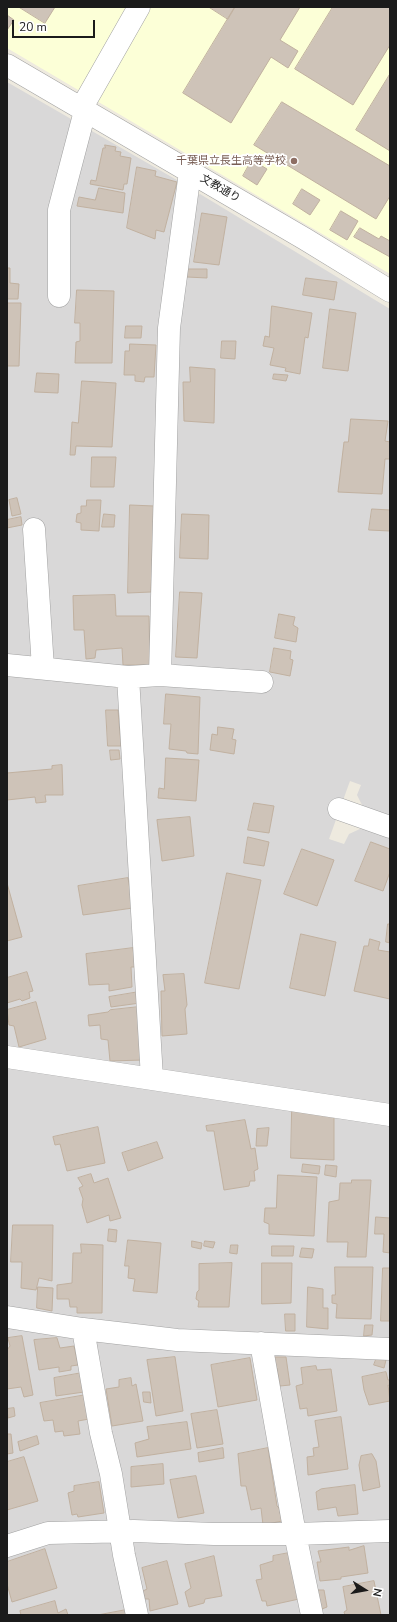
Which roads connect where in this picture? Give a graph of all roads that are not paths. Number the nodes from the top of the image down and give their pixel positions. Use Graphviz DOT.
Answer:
graph roads {
  1 [pos="139,7"];
  2 [pos="7,65"];
  3 [pos="83,110"];
  4 [pos="190,172"];
  5 [pos="390,291"];
  6 [pos="59,296"];
  7 [pos="34,529"];
  8 [pos="7,666"];
  9 [pos="44,668"];
  10 [pos="160,675"];
  11 [pos="128,677"];
  12 [pos="262,682"];
  13 [pos="339,809"];
  14 [pos="390,827"];
  15 [pos="7,1057"];
  16 [pos="152,1078"];
  17 [pos="390,1114"];
  18 [pos="7,1317"];
  19 [pos="83,1329"];
  20 [pos="261,1343"];
  21 [pos="390,1349"];
  22 [pos="120,1531"];
  23 [pos="390,1531"];
  24 [pos="295,1534"];
  25 [pos="7,1546"];
  26 [pos="137,1615"];
  27 [pos="312,1615"];
  1 -- 3 [label="street"];
  2 -- 3 [label="street, 文教通り"];
  3 -- 4 [label="street, 文教通り"];
  3 -- 6 [label="street"];
  4 -- 5 [label="street, 文教通り"];
  4 -- 10 [label="street"];
  7 -- 9 [label="street"];
  8 -- 9 [label="street"];
  9 -- 11 [label="street"];
  10 -- 11 [label="street"];
  10 -- 12 [label="street"];
  11 -- 16 [label="street"];
  13 -- 14 [label="street"];
  15 -- 16 [label="street"];
  16 -- 17 [label="street"];
  18 -- 19 [label="street"];
  19 -- 20 [label="street"];
  19 -- 22 [label="street"];
  20 -- 21 [label="street"];
  20 -- 24 [label="street"];
  22 -- 24 [label="street"];
  22 -- 25 [label="street"];
  22 -- 26 [label="street"];
  23 -- 24 [label="street"];
  24 -- 27 [label="street"];
}
